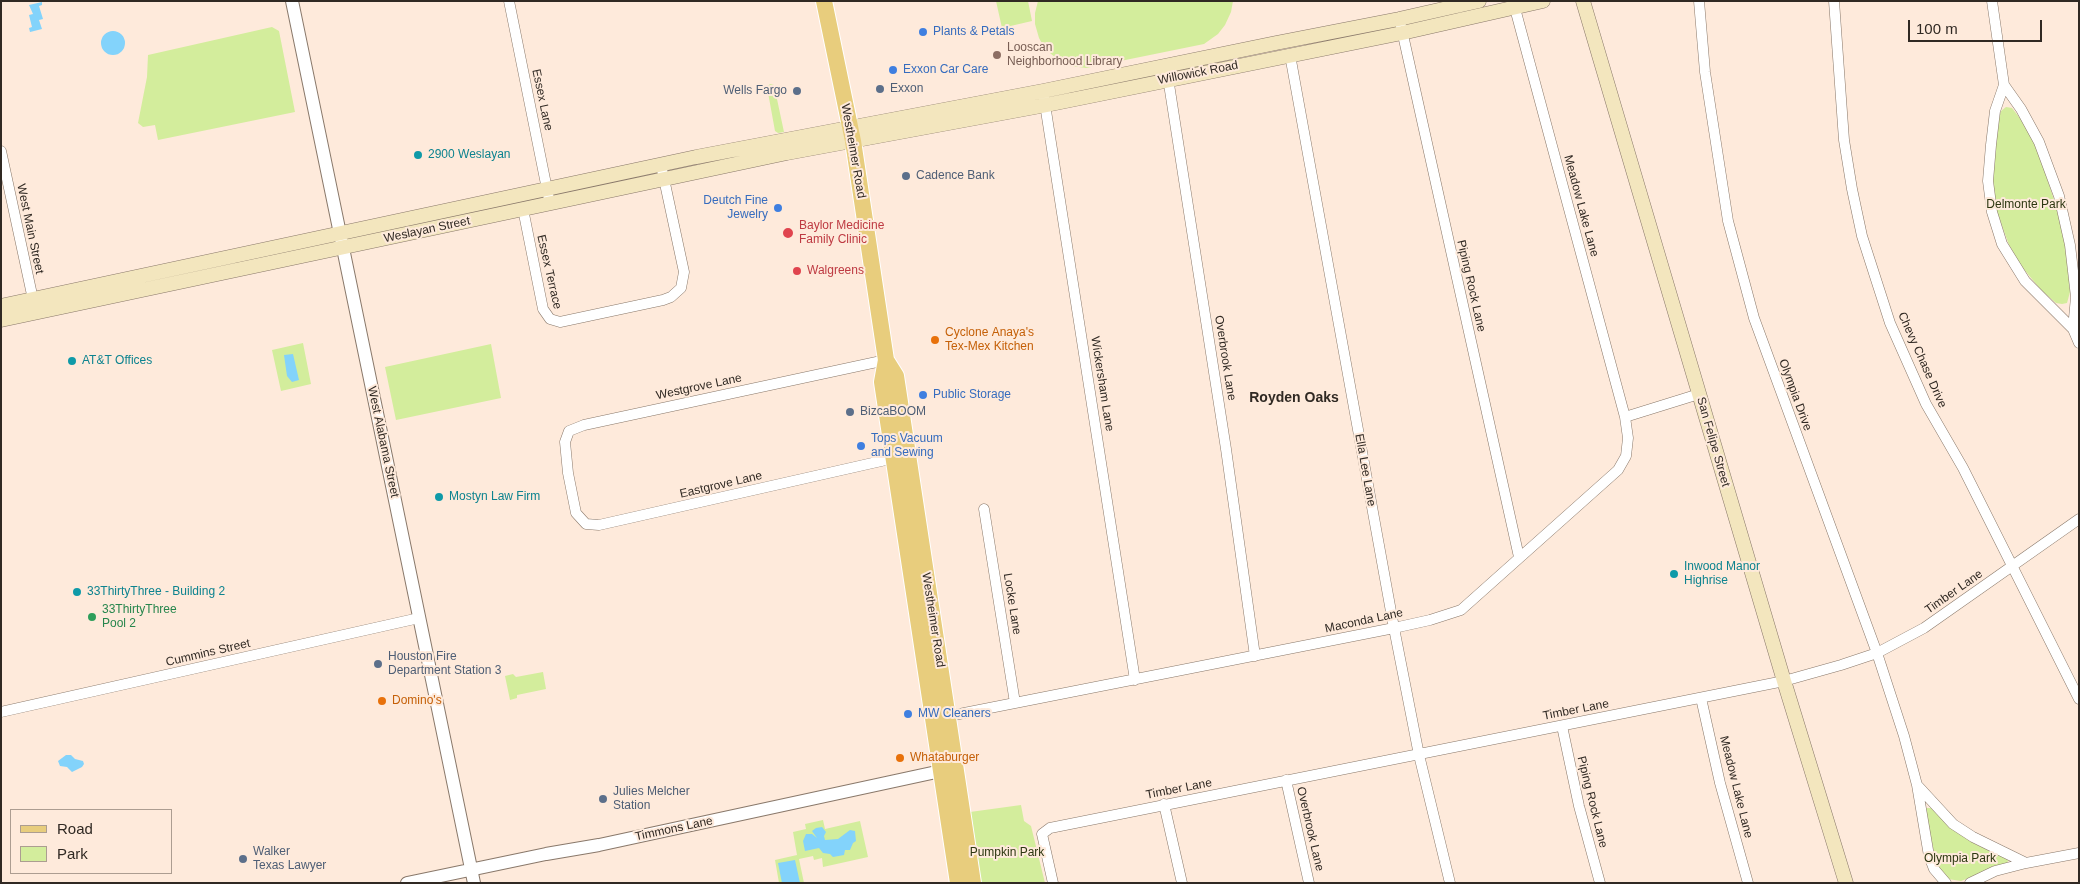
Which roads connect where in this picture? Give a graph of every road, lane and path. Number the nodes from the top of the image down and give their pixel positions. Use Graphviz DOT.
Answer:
graph roads {
  1 [pos="292,1"];
  2 [pos="509,1"];
  3 [pos="824,1"];
  4 [pos="1479,1"];
  5 [pos="1543,1"];
  6 [pos="1582,1"];
  7 [pos="1699,1"];
  8 [pos="1834,1"];
  9 [pos="1992,1"];
  10 [pos="1513,4"];
  11 [pos="1401,26"];
  12 [pos="1290,40"];
  13 [pos="1276,43"];
  14 [pos="1290,55"];
  15 [pos="1168,72"];
  16 [pos="2004,85"];
  17 [pos="1044,98"];
  18 [pos="852,134"];
  19 [pos="1,151"];
  20 [pos="662,165"];
  21 [pos="665,179"];
  22 [pos="548,189"];
  23 [pos="550,204"];
  24 [pos="523,209"];
  25 [pos="339,234"];
  26 [pos="342,248"];
  27 [pos="1,306"];
  28 [pos="34,306"];
  29 [pos="1,320"];
  30 [pos="2073,329"];
  31 [pos="2079,343"];
  32 [pos="886,360"];
  33 [pos="1699,394"];
  34 [pos="1625,416"];
  35 [pos="900,456"];
  36 [pos="569,481"];
  37 [pos="984,509"];
  38 [pos="2079,519"];
  39 [pos="1519,557"];
  40 [pos="2012,567"];
  41 [pos="419,618"];
  42 [pos="1394,628"];
  43 [pos="1877,653"];
  44 [pos="1255,656"];
  45 [pos="1135,680"];
  46 [pos="1784,682"];
  47 [pos="1701,698"];
  48 [pos="2079,699"];
  49 [pos="1015,703"];
  50 [pos="1,712"];
  51 [pos="940,717"];
  52 [pos="1562,726"];
  53 [pos="1419,755"];
  54 [pos="941,771"];
  55 [pos="1286,780"];
  56 [pos="1917,785"];
  57 [pos="960,796"];
  58 [pos="1164,804"];
  59 [pos="2079,853"];
  60 [pos="961,856"];
  61 [pos="2026,862"];
  62 [pos="471,869"];
  63 [pos="407,883"];
  64 [pos="474,883"];
  65 [pos="958,883"];
  66 [pos="973,883"];
  67 [pos="1053,883"];
  68 [pos="1182,883"];
  69 [pos="1309,883"];
  70 [pos="1450,883"];
  71 [pos="1600,883"];
  72 [pos="1748,883"];
  73 [pos="1846,883"];
  74 [pos="1946,883"];
  75 [pos="1970,883"];
  1 -- 25 [label="street, West Alabama Street"];
  2 -- 22 [label="street, Essex Lane"];
  3 -- 18 [label="main road, Westheimer Road"];
  4 -- 11 [label="main road, Willowick Road"];
  5 -- 10 [label="main road, Willowick Road"];
  6 -- 33 [label="main road, San Felipe Street"];
  7 -- 43 [label="street, Olympia Drive"];
  8 -- 40 [label="street, Chevy Chase Drive"];
  9 -- 16 [label="street"];
  10 -- 11 [label="main road, Willowick Road"];
  10 -- 34 [label="street, Meadow Lake Lane"];
  11 -- 12 [label="main road, Willowick Road"];
  11 -- 14 [label="main road, Willowick Road"];
  11 -- 39 [label="street, Piping Rock Lane"];
  12 -- 13 [label="main road, Willowick Road"];
  12 -- 14 [label="street, Ella Lee Lane"];
  13 -- 14 [label="street"];
  13 -- 15 [label="main road, Willowick Road"];
  14 -- 15 [label="main road, Willowick Road"];
  14 -- 42 [label="street, Ella Lee Lane"];
  15 -- 17 [label="main road, Willowick Road"];
  15 -- 44 [label="street, Overbrook Lane"];
  16 -- 30 [label="street"];
  16 -- 30 [label="street"];
  17 -- 18 [label="main road, Willowick Road"];
  17 -- 45 [label="street, Wickersham Lane"];
  18 -- 20 [label="main road, Weslayan Street"];
  18 -- 21 [label="main road, Weslayan Street"];
  18 -- 32 [label="main road, Westheimer Road"];
  19 -- 28 [label="street, West Main Street"];
  20 -- 21 [label="street"];
  20 -- 22 [label="main road, Weslayan Street"];
  21 -- 23 [label="main road, Weslayan Street"];
  21 -- 24 [label="street, Essex Terrace"];
  22 -- 23 [label="street, Essex Lane"];
  22 -- 25 [label="main road, Weslayan Street"];
  23 -- 24 [label="main road, Weslayan Street"];
  24 -- 26 [label="main road, Weslayan Street"];
  25 -- 26 [label="street, West Alabama Street"];
  25 -- 28 [label="main road, Weslayan Street"];
  26 -- 28 [label="main road, Weslayan Street"];
  26 -- 41 [label="street, West Alabama Street"];
  27 -- 28 [label="main road, Weslayan Street"];
  28 -- 29 [label="main road, Weslayan Street"];
  30 -- 31 [label="street"];
  32 -- 35 [label="main road, Westheimer Road"];
  32 -- 36 [label="street, Westgrove Lane"];
  33 -- 34 [label="street"];
  33 -- 46 [label="main road, San Felipe Street"];
  34 -- 39 [label="street, Maconda Lane"];
  35 -- 36 [label="street, Eastgrove Lane"];
  35 -- 51 [label="main road, Westheimer Road"];
  37 -- 49 [label="street, Locke Lane"];
  38 -- 40 [label="street, Timber Lane"];
  39 -- 42 [label="street, Maconda Lane"];
  40 -- 43 [label="street, Timber Lane"];
  40 -- 48 [label="street, Chevy Chase Drive"];
  41 -- 50 [label="street, Cummins Street"];
  41 -- 62 [label="street, West Alabama Street"];
  42 -- 44 [label="street, Maconda Lane"];
  42 -- 53 [label="street, Ella Lee Lane"];
  43 -- 46 [label="street, Timber Lane"];
  43 -- 56 [label="street, Olympia Drive"];
  44 -- 45 [label="street, Maconda Lane"];
  45 -- 49 [label="street, Maconda Lane"];
  46 -- 47 [label="street, Timber Lane"];
  46 -- 73 [label="main road, San Felipe Street"];
  47 -- 52 [label="street, Timber Lane"];
  47 -- 72 [label="street, Meadow Lake Lane"];
  49 -- 51 [label="street, Maconda Lane"];
  51 -- 54 [label="main road, Westheimer Road"];
  51 -- 57 [label="main road, Westheimer Road"];
  52 -- 53 [label="street, Timber Lane"];
  52 -- 71 [label="street, Piping Rock Lane"];
  53 -- 55 [label="street, Timber Lane"];
  53 -- 70 [label="street, Ella Lee Lane"];
  54 -- 57 [label="main road"];
  54 -- 60 [label="main road, Westheimer Road"];
  54 -- 62 [label="street, Timmons Lane"];
  55 -- 58 [label="street, Timber Lane"];
  55 -- 69 [label="street, Overbrook Lane"];
  56 -- 61 [label="street, Olympia Drive"];
  56 -- 74 [label="street, Olympia Drive"];
  57 -- 60 [label="main road, Westheimer Road"];
  58 -- 67 [label="street, Timber Lane"];
  58 -- 68 [label="street"];
  59 -- 61 [label="street"];
  60 -- 65 [label="main road, Westheimer Road"];
  60 -- 66 [label="main road, Westheimer Road"];
  61 -- 75 [label="street"];
  62 -- 63 [label="street, Timmons Lane"];
  62 -- 64 [label="street, West Alabama Street"];
}
